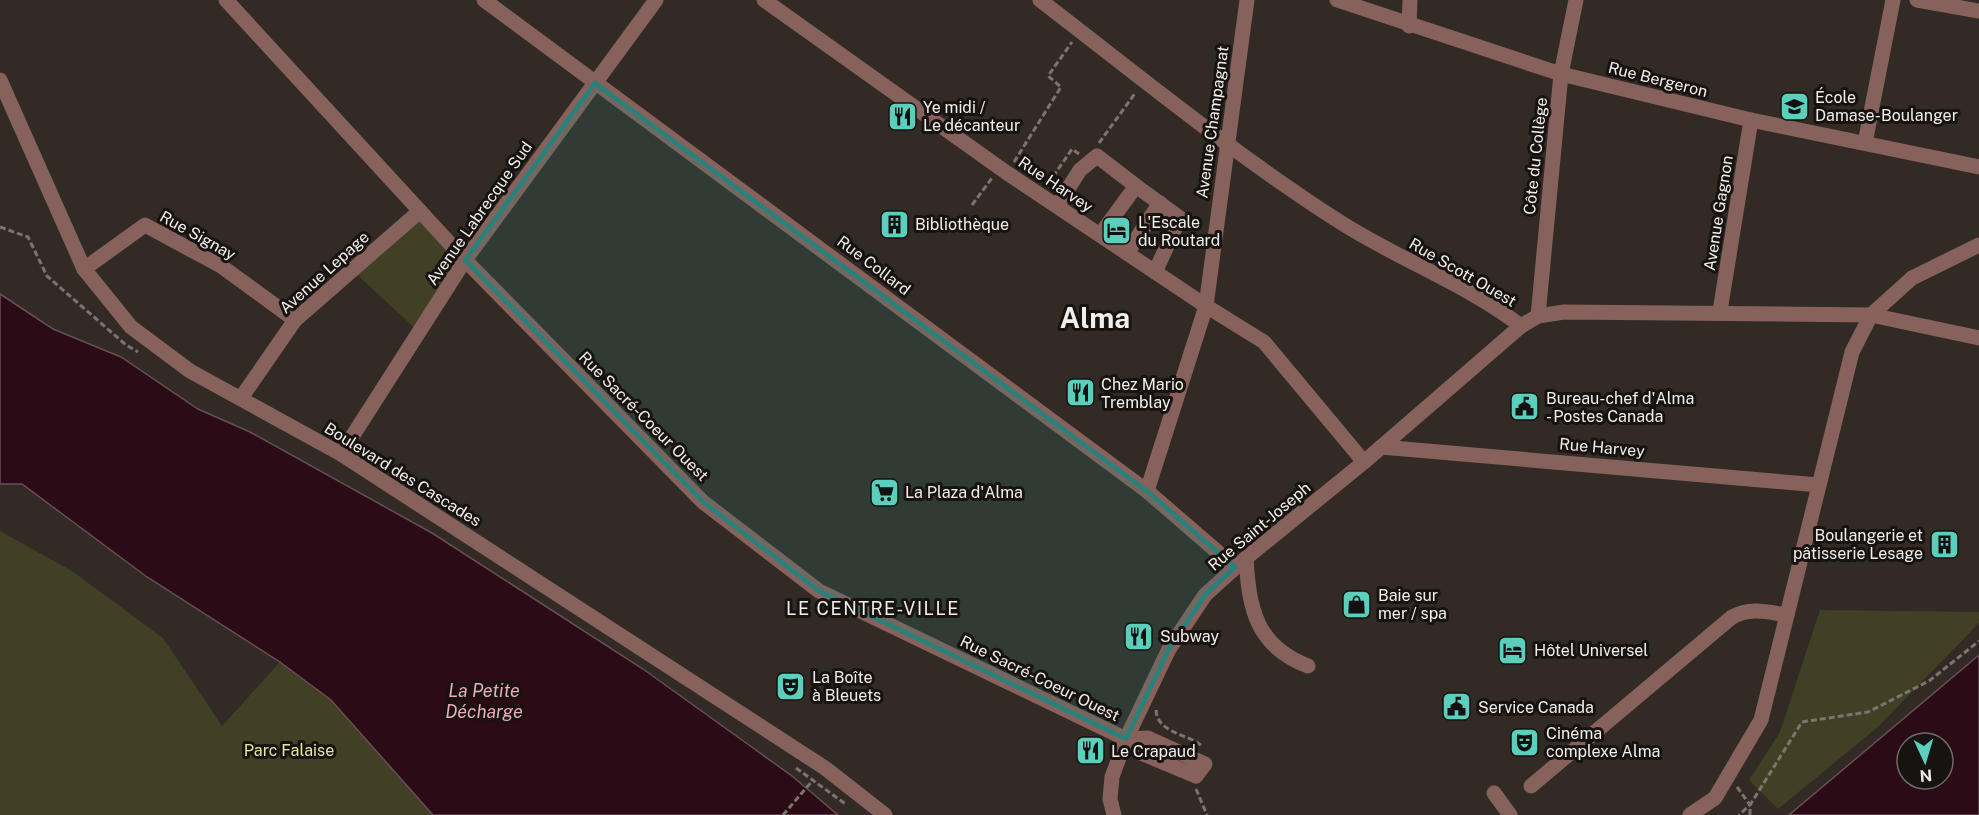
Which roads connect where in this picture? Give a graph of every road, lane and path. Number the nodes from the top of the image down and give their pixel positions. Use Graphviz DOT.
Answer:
graph roads {
  1 [pos="226,0"];
  2 [pos="484,0"];
  3 [pos="656,0"];
  4 [pos="764,0"];
  5 [pos="1040,0"];
  6 [pos="1247,0"];
  7 [pos="1336,0"];
  8 [pos="1410,0"];
  9 [pos="1576,0"];
  10 [pos="1893,0"];
  11 [pos="1917,0"];
  12 [pos="1979,11"];
  13 [pos="1409,26"];
  14 [pos="1081,31"];
  15 [pos="1561,74"];
  16 [pos="0,80"];
  17 [pos="1144,80"];
  18 [pos="595,83"];
  19 [pos="1751,120"];
  20 [pos="1227,143"];
  21 [pos="1865,143"];
  22 [pos="1093,151"];
  23 [pos="1979,167"];
  24 [pos="1007,173"];
  25 [pos="991,180"];
  26 [pos="1136,186"];
  27 [pos="1160,203"];
  28 [pos="972,205"];
  29 [pos="1057,206"];
  30 [pos="420,211"];
  31 [pos="1100,235"];
  32 [pos="1979,245"];
  33 [pos="1127,253"];
  34 [pos="465,260"];
  35 [pos="84,269"];
  36 [pos="1155,272"];
  37 [pos="1206,306"];
  38 [pos="1720,311"];
  39 [pos="1871,315"];
  40 [pos="1538,316"];
  41 [pos="295,320"];
  42 [pos="1521,326"];
  43 [pos="1979,338"];
  44 [pos="241,398"];
  45 [pos="1381,447"];
  46 [pos="341,454"];
  47 [pos="1364,462"];
  48 [pos="1819,485"];
  49 [pos="1147,490"];
  50 [pos="1241,562"];
  51 [pos="1787,615"];
  52 [pos="1979,641"];
  53 [pos="1308,666"];
  54 [pos="1157,706"];
  55 [pos="1126,739"];
  56 [pos="825,768"];
  57 [pos="1199,770"];
  58 [pos="1729,775"];
  59 [pos="812,781"];
  60 [pos="1531,786"];
  61 [pos="1494,793"];
  62 [pos="1749,806"];
  63 [pos="851,808"];
  64 [pos="783,815"];
  65 [pos="885,815"];
  66 [pos="1114,815"];
  67 [pos="1207,815"];
  68 [pos="1510,815"];
  69 [pos="1690,815"];
  70 [pos="1739,815"];
  71 [pos="1750,815"];
  1 -- 30 [label="street, Rue Sacré-Coeur Ouest"];
  2 -- 18 [label="street, Rue Collard"];
  3 -- 18 [label="street, Avenue Labrecque Sud"];
  4 -- 24 [label="street, Rue Harvey"];
  5 -- 14 [label="street, Rue Scott Ouest"];
  6 -- 20 [label="street, Avenue Champagnat"];
  7 -- 13 [label="street, Rue Bergeron"];
  8 -- 13 [label="street"];
  9 -- 15 [label="street, Côte du Collège"];
  10 -- 21 [label="street"];
  11 -- 12 [label="street"];
  13 -- 15 [label="street, Rue Bergeron"];
  14 -- 17 [label="street, Rue Scott Ouest"];
  14 -- 24 [label="path"];
  15 -- 19 [label="street, Rue Bergeron"];
  15 -- 40 [label="street, Côte du Collège"];
  16 -- 35 [label="street, Boulevard des Cascades"];
  17 -- 20 [label="street, Rue Scott Ouest"];
  17 -- 22 [label="path"];
  18 -- 34 [label="street, Avenue Labrecque Sud"];
  18 -- 49 [label="street, Rue Collard"];
  19 -- 21 [label="street, Rue Bergeron"];
  19 -- 38 [label="street, Avenue Gagnon"];
  20 -- 37 [label="street, Avenue Champagnat"];
  20 -- 42 [label="street, Rue Scott Ouest"];
  21 -- 23 [label="street, Rue Bergeron"];
  24 -- 29 [label="street, Rue Harvey"];
  25 -- 28 [label="path"];
  26 -- 27 [label="street"];
  26 -- 29 [label="street"];
  26 -- 31 [label="street"];
  27 -- 33 [label="street"];
  27 -- 36 [label="street"];
  29 -- 31 [label="street, Rue Harvey"];
  30 -- 34 [label="street, Rue Sacré-Coeur Ouest"];
  30 -- 41 [label="street, Avenue Lepage"];
  31 -- 33 [label="street, Rue Harvey"];
  32 -- 39 [label="street"];
  33 -- 36 [label="street, Rue Harvey"];
  34 -- 46 [label="street, Avenue Labrecque Sud"];
  34 -- 55 [label="street, Rue Sacré-Coeur Ouest"];
  35 -- 41 [label="street, Rue Signay"];
  35 -- 44 [label="street, Boulevard des Cascades"];
  36 -- 37 [label="street, Rue Harvey"];
  37 -- 47 [label="street, Rue Harvey"];
  37 -- 49 [label="street, Avenue Champagnat"];
  38 -- 39 [label="street, Rue Scott Ouest"];
  38 -- 40 [label="street, Rue Scott Ouest"];
  39 -- 43 [label="street, Rue Scott Ouest"];
  39 -- 48 [label="street"];
  40 -- 42 [label="street, Rue Scott Ouest"];
  41 -- 44 [label="street, Avenue Lepage"];
  42 -- 45 [label="street, Rue Saint-Joseph"];
  44 -- 46 [label="street, Boulevard des Cascades"];
  45 -- 47 [label="street, Rue Saint-Joseph"];
  45 -- 48 [label="street, Rue Harvey"];
  46 -- 56 [label="street, Boulevard des Cascades"];
  47 -- 50 [label="street, Rue Saint-Joseph"];
  48 -- 51 [label="street"];
  49 -- 50 [label="street, Rue Collard"];
  50 -- 53 [label="street"];
  50 -- 55 [label="street, Rue Saint-Joseph"];
  51 -- 58 [label="street"];
  51 -- 60 [label="street"];
  52 -- 62 [label="path"];
  54 -- 57 [label="path"];
  55 -- 57 [label="street"];
  55 -- 66 [label="street, Rue Saint-Joseph"];
  56 -- 59 [label="path"];
  56 -- 65 [label="street, Boulevard des Cascades"];
  57 -- 67 [label="path"];
  58 -- 62 [label="path"];
  58 -- 69 [label="street"];
  59 -- 63 [label="path"];
  59 -- 64 [label="path"];
  61 -- 68 [label="street"];
  62 -- 70 [label="path"];
  62 -- 71 [label="path"];
}
